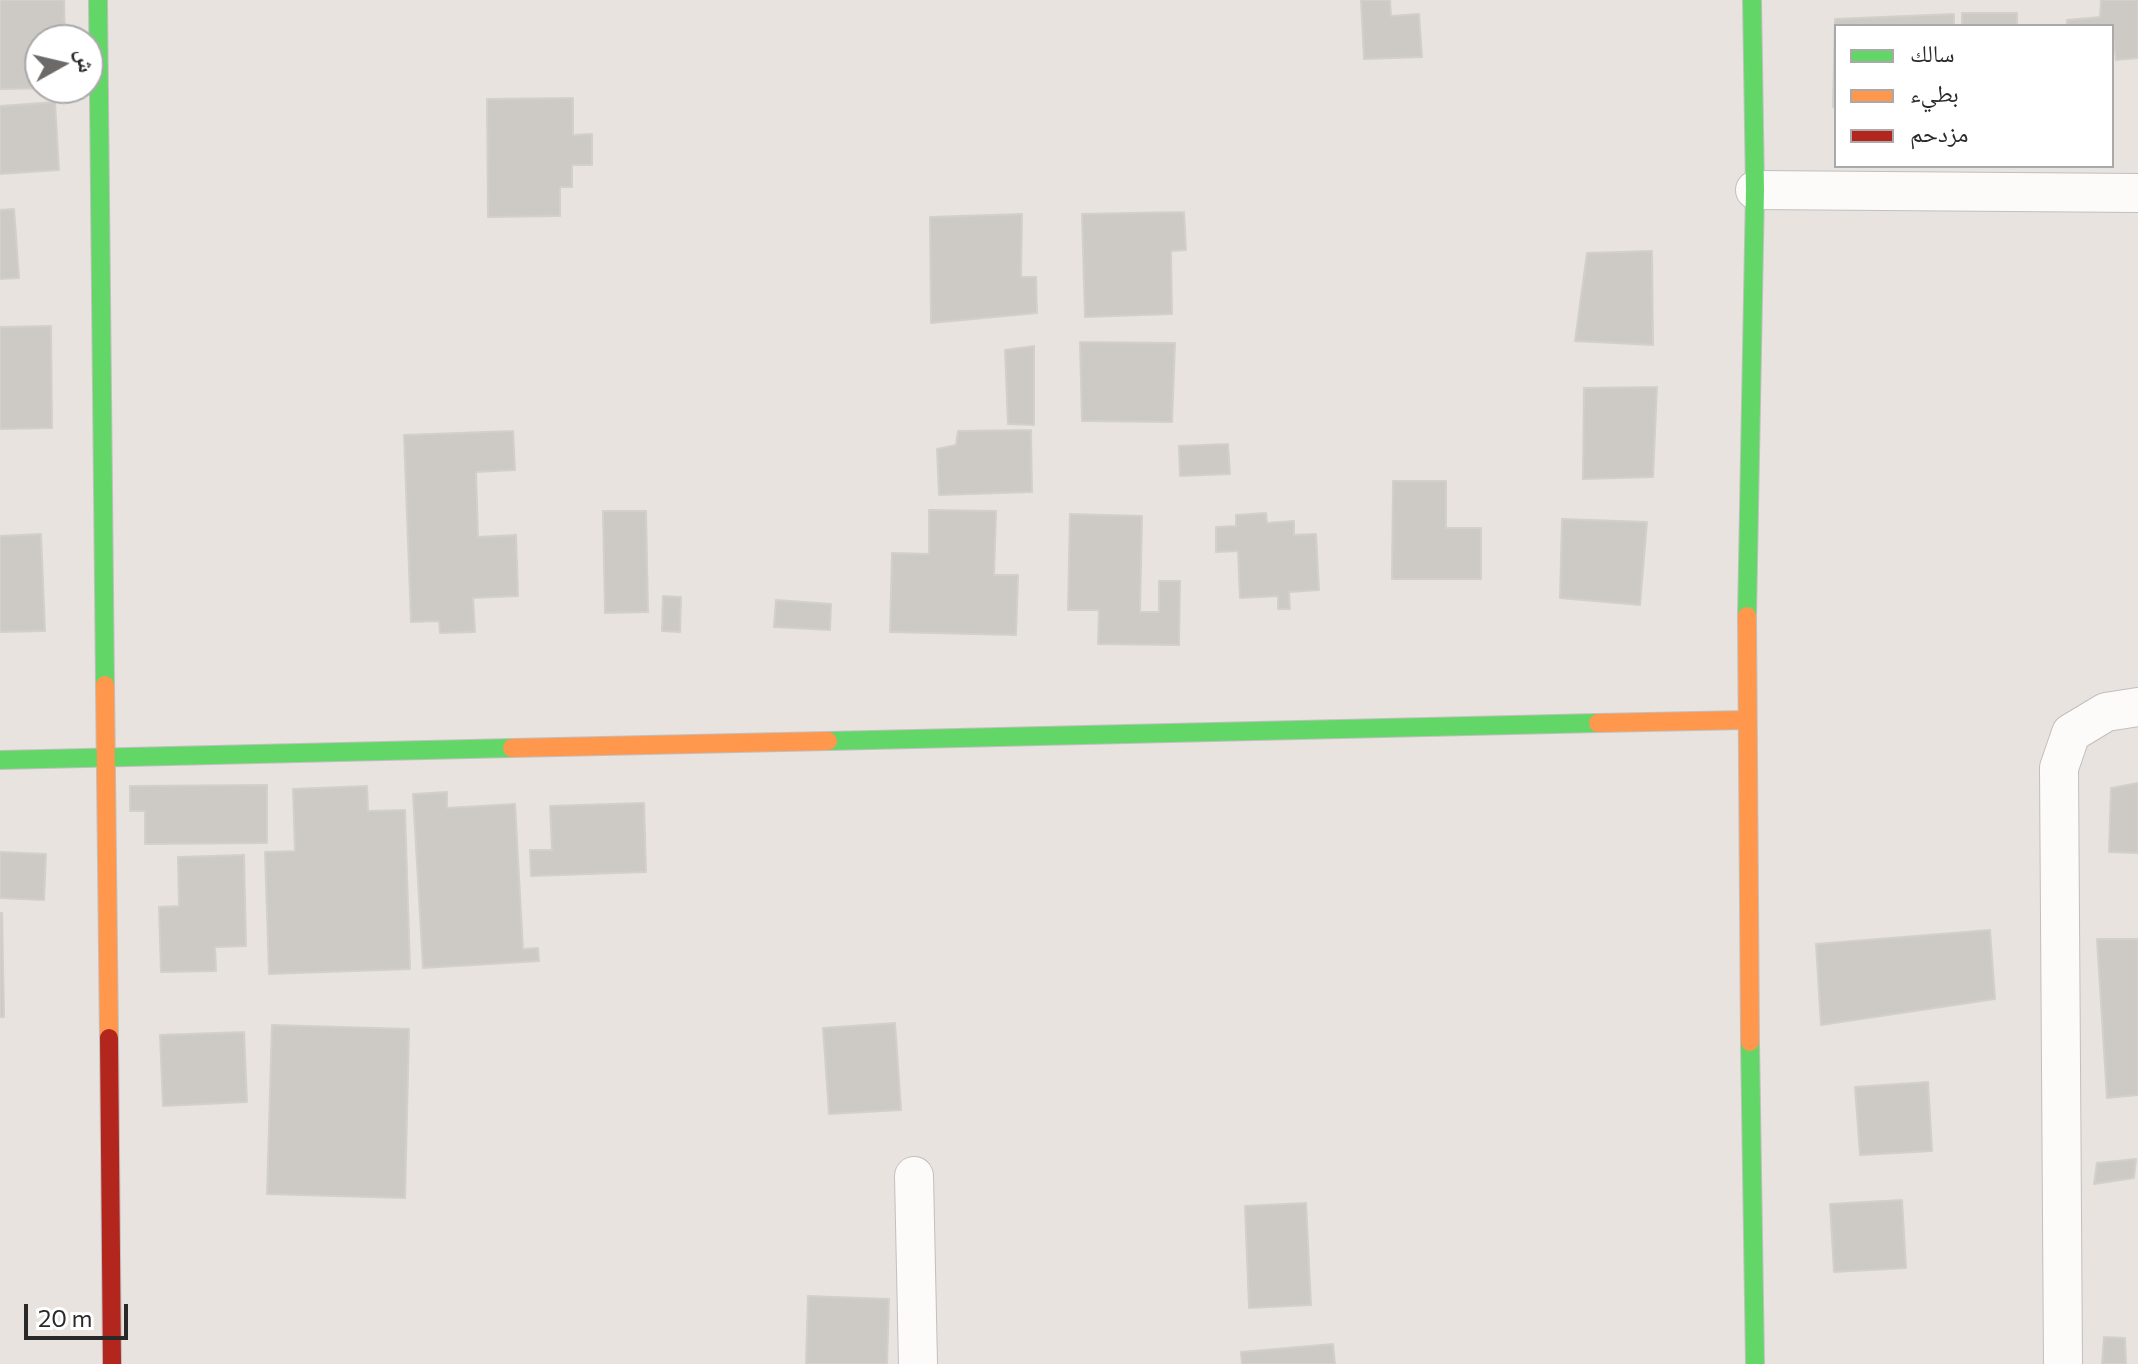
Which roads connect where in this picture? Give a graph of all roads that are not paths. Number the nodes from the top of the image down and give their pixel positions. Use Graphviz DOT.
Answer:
graph roads {
  1 [pos="98,0"];
  2 [pos="1752,0"];
  3 [pos="1755,190"];
  4 [pos="2138,193"];
  5 [pos="2138,707"];
  6 [pos="1745,720"];
  7 [pos="107,755"];
  8 [pos="0,760"];
  9 [pos="914,1176"];
  10 [pos="112,1364"];
  11 [pos="918,1364"];
  12 [pos="1755,1364"];
  13 [pos="2063,1364"];
  1 -- 7 [label="street"];
  2 -- 3 [label="street"];
  3 -- 4 [label="street"];
  3 -- 6 [label="street"];
  5 -- 13 [label="street"];
  6 -- 7 [label="street"];
  6 -- 12 [label="street"];
  7 -- 8 [label="street"];
  7 -- 10 [label="street"];
  9 -- 11 [label="street"];
}
